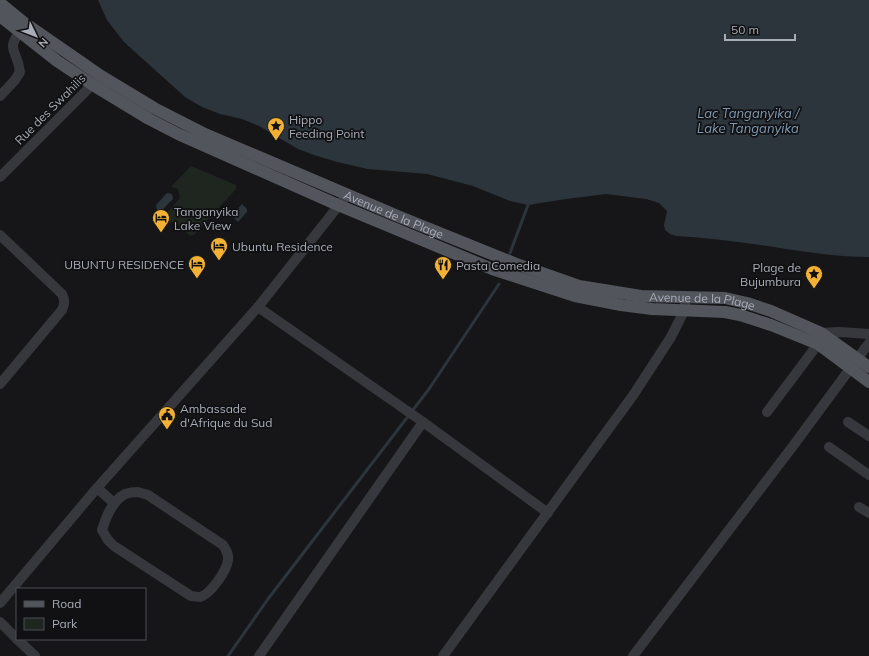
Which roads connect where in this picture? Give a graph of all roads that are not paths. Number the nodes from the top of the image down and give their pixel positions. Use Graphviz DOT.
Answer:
graph roads {
  1 [pos="0,3"];
  2 [pos="0,16"];
  3 [pos="23,28"];
  4 [pos="97,81"];
  5 [pos="0,96"];
  6 [pos="0,177"];
  7 [pos="347,195"];
  8 [pos="338,204"];
  9 [pos="0,235"];
  10 [pos="686,298"];
  11 [pos="258,307"];
  12 [pos="684,311"];
  13 [pos="869,334"];
  14 [pos="819,338"];
  15 [pos="869,343"];
  16 [pos="854,363"];
  17 [pos="869,368"];
  18 [pos="869,382"];
  19 [pos="0,384"];
  20 [pos="767,412"];
  21 [pos="419,420"];
  22 [pos="848,422"];
  23 [pos="869,436"];
  24 [pos="829,447"];
  25 [pos="869,475"];
  26 [pos="98,488"];
  27 [pos="114,503"];
  28 [pos="859,507"];
  29 [pos="548,512"];
  30 [pos="869,513"];
  31 [pos="0,603"];
  32 [pos="0,622"];
  33 [pos="16,638"];
  34 [pos="18,640"];
  35 [pos="34,656"];
  36 [pos="260,656"];
  37 [pos="443,656"];
  38 [pos="633,656"];
  1 -- 3 [label="main road, Avenue de la Plage"];
  2 -- 3 [label="main road, Avenue de la Plage"];
  3 -- 4 [label="main road, Avenue de la Plage"];
  3 -- 5 [label="street"];
  4 -- 6 [label="street, Rue des Swahilis"];
  4 -- 7 [label="main road, Avenue de la Plage"];
  4 -- 8 [label="main road, Avenue de la Plage"];
  7 -- 8 [label="street"];
  7 -- 10 [label="main road, Avenue de la Plage"];
  8 -- 11 [label="street"];
  8 -- 12 [label="main road, Avenue de la Plage"];
  9 -- 19 [label="street"];
  10 -- 12 [label="street"];
  10 -- 14 [label="main road, Avenue de la Plage"];
  11 -- 21 [label="street"];
  11 -- 26 [label="street"];
  12 -- 14 [label="main road, Avenue de la Plage"];
  12 -- 29 [label="street"];
  13 -- 14 [label="street, Avenue de la Plage"];
  14 -- 16 [label="main road, Avenue de la Plage"];
  14 -- 20 [label="street"];
  15 -- 16 [label="street"];
  16 -- 17 [label="main road"];
  16 -- 18 [label="main road"];
  16 -- 38 [label="street"];
  21 -- 29 [label="street"];
  21 -- 36 [label="street"];
  22 -- 23 [label="street"];
  24 -- 25 [label="street"];
  26 -- 27 [label="street"];
  26 -- 31 [label="street"];
  27 -- 27 [label="street"];
  28 -- 30 [label="street"];
  29 -- 37 [label="street"];
  32 -- 33 [label="street"];
  34 -- 35 [label="street"];
}
